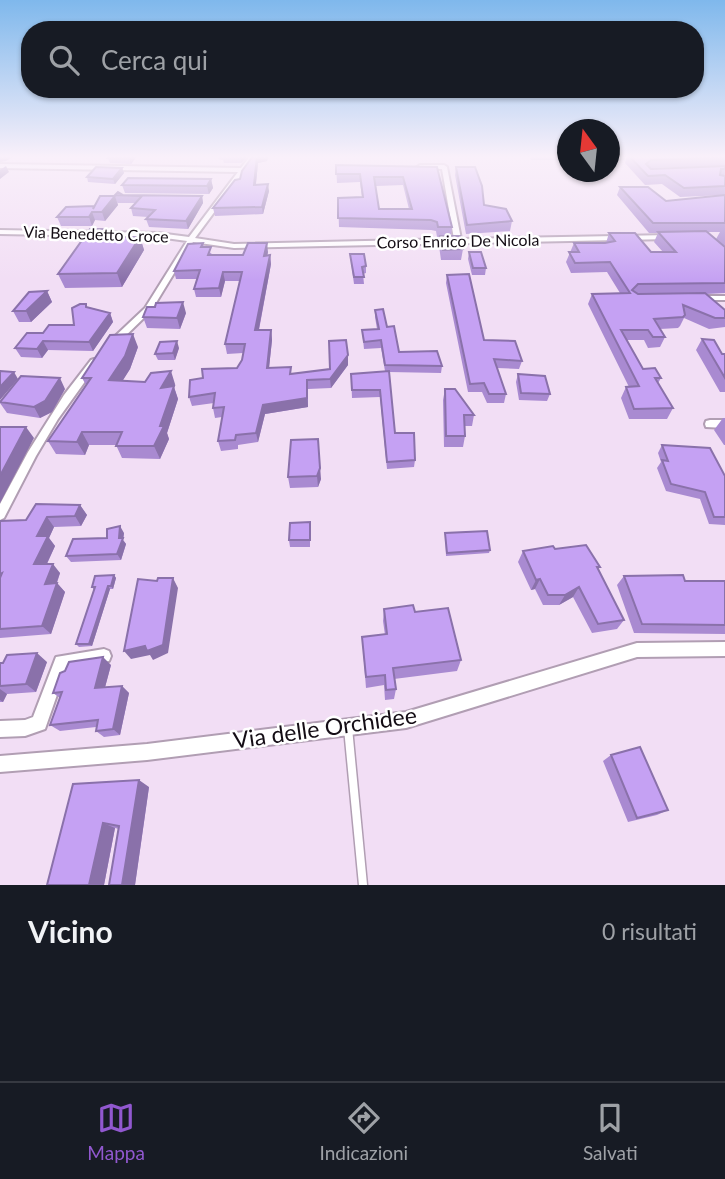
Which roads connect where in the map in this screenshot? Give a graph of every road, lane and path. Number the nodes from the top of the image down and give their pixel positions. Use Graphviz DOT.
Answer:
graph roads {
  1 [pos="450,197"];
  2 [pos="208,198"];
  3 [pos="221,199"];
  4 [pos="0,232"];
  5 [pos="676,237"];
  6 [pos="458,240"];
  7 [pos="190,241"];
  8 [pos="686,298"];
  9 [pos="725,298"];
  10 [pos="63,383"];
  11 [pos="76,383"];
  12 [pos="710,424"];
  13 [pos="725,424"];
  14 [pos="0,515"];
  15 [pos="725,649"];
  16 [pos="104,656"];
  17 [pos="0,729"];
  18 [pos="348,729"];
  19 [pos="0,764"];
  20 [pos="363,885"];
  1 -- 6 [label="street"];
  2 -- 3 [label="street"];
  3 -- 7 [label="street"];
  4 -- 7 [label="street, Via Benedetto Croce"];
  5 -- 6 [label="street, Corso Enrico De Nicola"];
  6 -- 7 [label="street, Corso Enrico De Nicola"];
  7 -- 11 [label="street"];
  8 -- 9 [label="street"];
  10 -- 11 [label="street"];
  11 -- 14 [label="street"];
  12 -- 13 [label="street"];
  15 -- 18 [label="street, Via delle Orchidee"];
  16 -- 17 [label="street"];
  18 -- 19 [label="street, Via delle Orchidee"];
  18 -- 20 [label="lane"];
}
